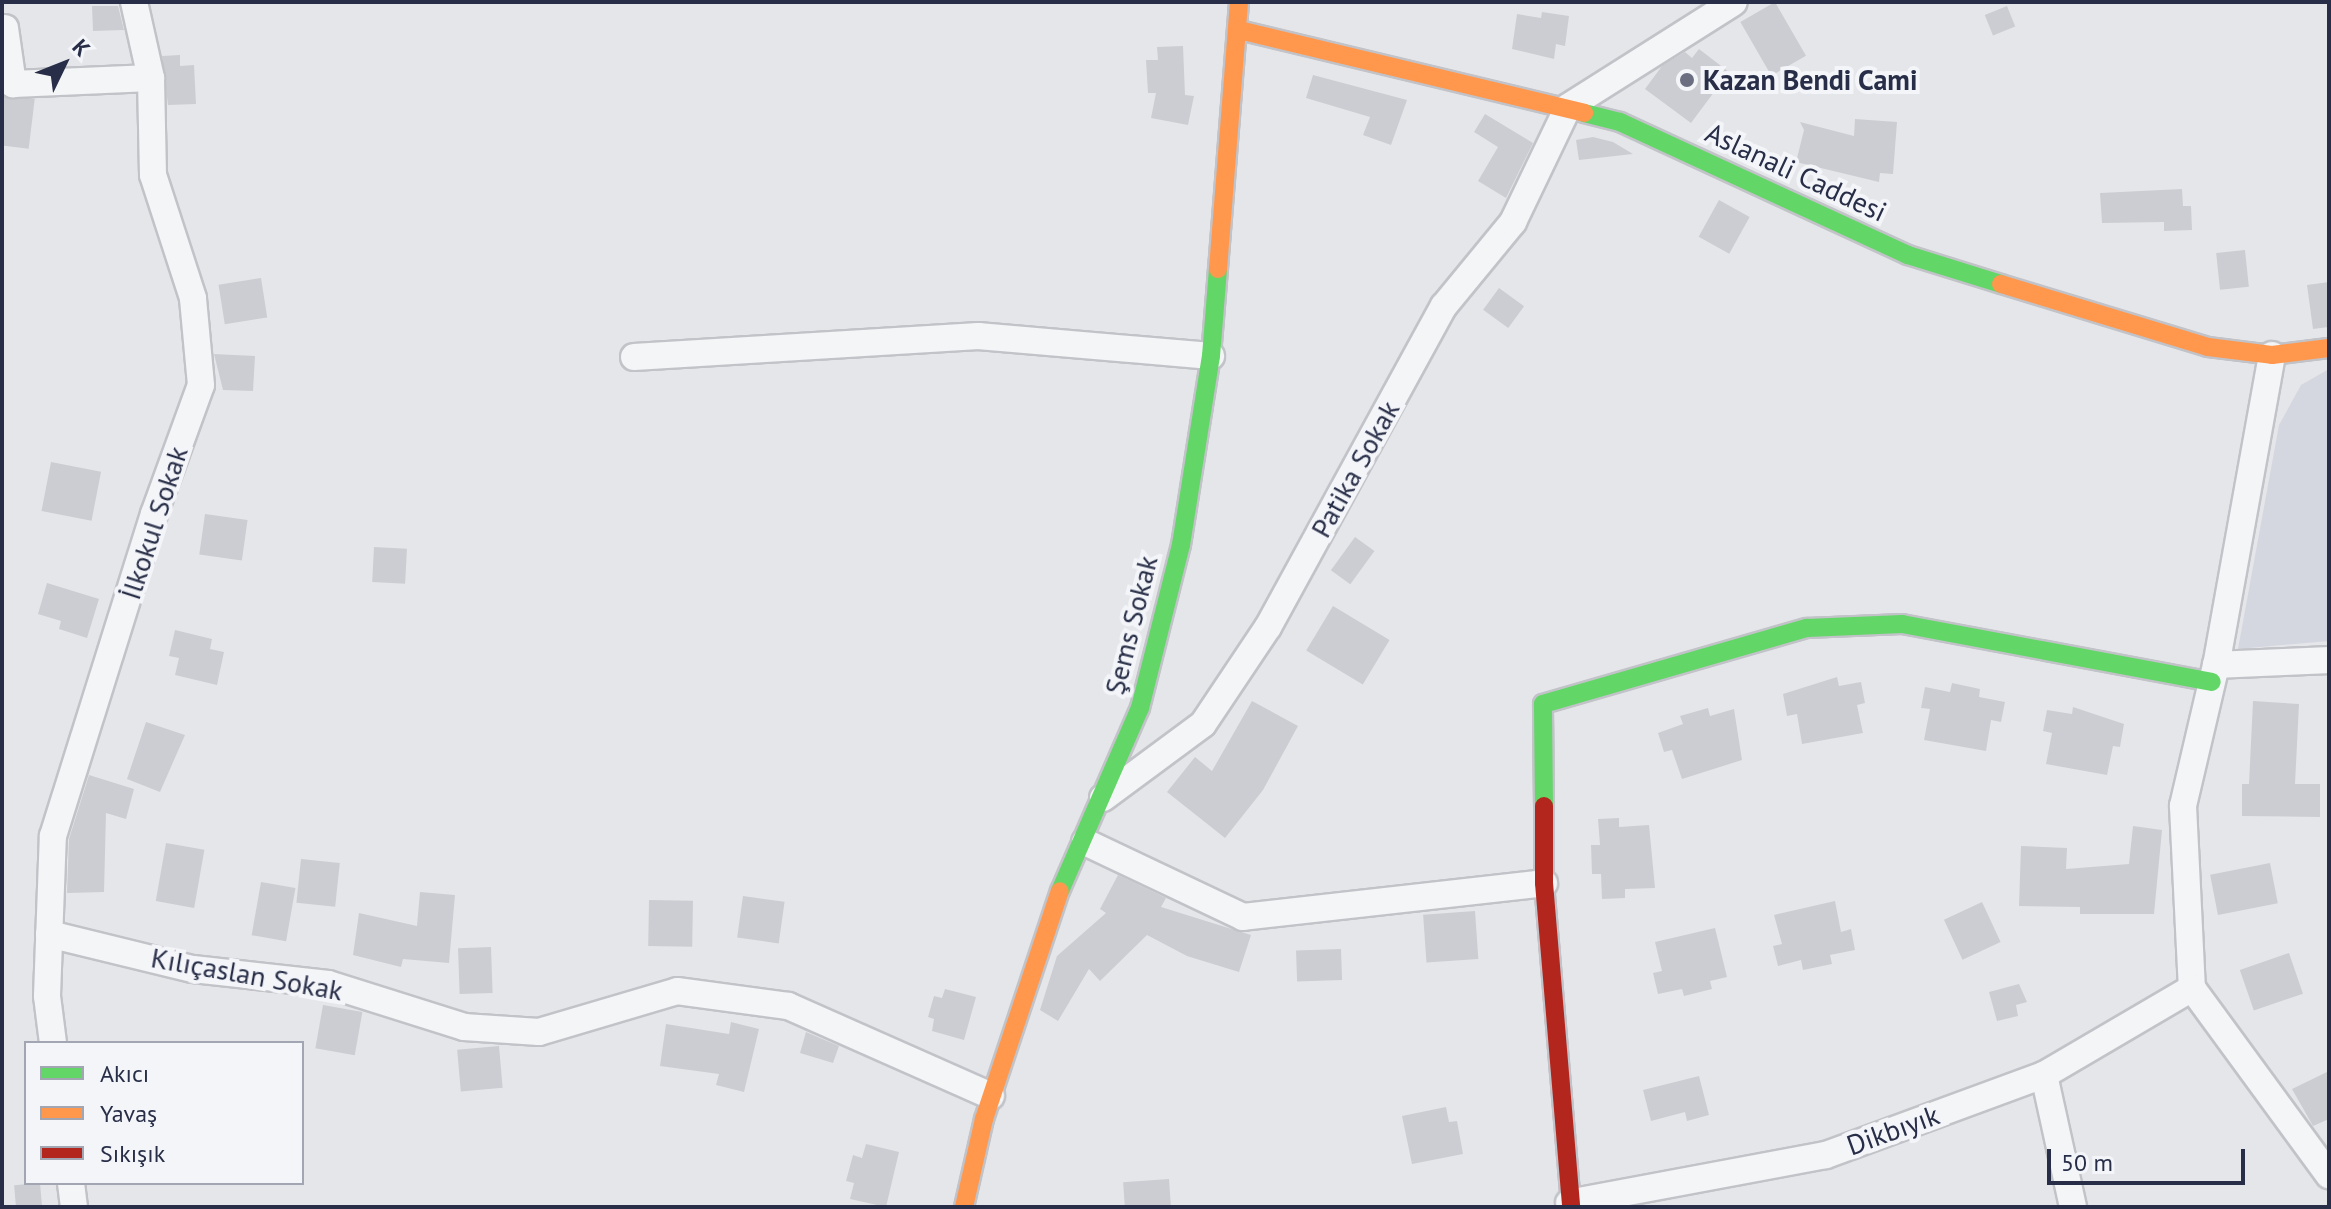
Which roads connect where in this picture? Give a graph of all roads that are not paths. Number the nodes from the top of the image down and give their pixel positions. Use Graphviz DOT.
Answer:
graph roads {
  1 [pos="134,2"];
  2 [pos="1239,2"];
  3 [pos="1734,2"];
  4 [pos="5,28"];
  5 [pos="1239,30"];
  6 [pos="151,78"];
  7 [pos="1568,107"];
  8 [pos="2329,348"];
  9 [pos="2272,355"];
  10 [pos="1211,356"];
  11 [pos="634,357"];
  12 [pos="2329,660"];
  13 [pos="2214,674"];
  14 [pos="1103,798"];
  15 [pos="1085,842"];
  16 [pos="1544,883"];
  17 [pos="49,934"];
  18 [pos="2192,988"];
  19 [pos="53,1041"];
  20 [pos="2044,1075"];
  21 [pos="991,1096"];
  22 [pos="2329,1175"];
  23 [pos="71,1185"];
  24 [pos="1570,1205"];
  25 [pos="74,1207"];
  26 [pos="964,1207"];
  27 [pos="2073,1207"];
  1 -- 6 [label="street, İlkokul Sokak"];
  2 -- 5 [label="street, Şems Sokak"];
  3 -- 7 [label="street"];
  4 -- 6 [label="street"];
  5 -- 7 [label="street, Aslanali Caddesi"];
  5 -- 10 [label="street, Şems Sokak"];
  6 -- 17 [label="street, İlkokul Sokak"];
  7 -- 9 [label="street, Aslanali Caddesi"];
  7 -- 14 [label="street, Patika Sokak"];
  8 -- 9 [label="street, Aslanali Caddesi"];
  9 -- 13 [label="street"];
  10 -- 11 [label="street"];
  10 -- 14 [label="street, Şems Sokak"];
  12 -- 13 [label="street"];
  13 -- 16 [label="street"];
  13 -- 18 [label="street"];
  14 -- 15 [label="street, Şems Sokak"];
  15 -- 16 [label="street"];
  15 -- 21 [label="street, Şems Sokak"];
  16 -- 24 [label="street"];
  17 -- 19 [label="street, İlkokul Sokak"];
  17 -- 21 [label="street, Kılıçaslan Sokak"];
  18 -- 20 [label="street, Dikbıyık"];
  18 -- 22 [label="street"];
  20 -- 24 [label="street, Dikbıyık"];
  20 -- 27 [label="street"];
  21 -- 26 [label="street, Şems Sokak"];
  23 -- 25 [label="street"];
}
